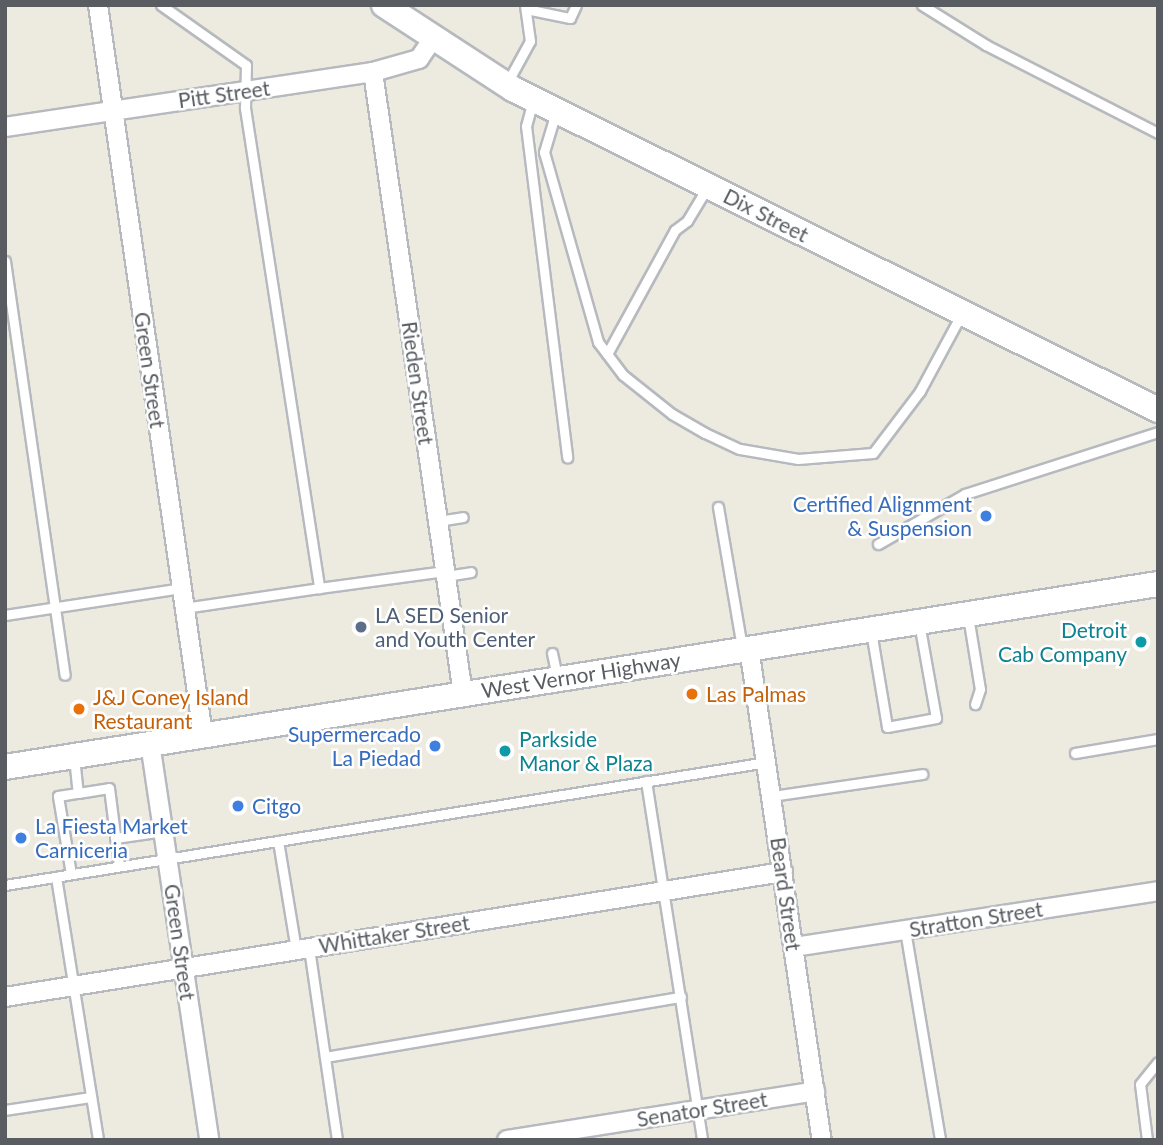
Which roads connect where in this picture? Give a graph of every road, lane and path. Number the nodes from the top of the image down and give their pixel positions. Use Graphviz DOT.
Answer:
graph roads {
  1 [pos="98,5"];
  2 [pos="161,5"];
  3 [pos="384,5"];
  4 [pos="576,5"];
  5 [pos="922,5"];
  6 [pos="525,7"];
  7 [pos="432,40"];
  8 [pos="373,72"];
  9 [pos="506,85"];
  10 [pos="246,91"];
  11 [pos="533,99"];
  12 [pos="557,110"];
  13 [pos="113,111"];
  14 [pos="5,127"];
  15 [pos="1158,133"];
  16 [pos="708,186"];
  17 [pos="5,261"];
  18 [pos="962,313"];
  19 [pos="607,354"];
  20 [pos="1158,410"];
  21 [pos="1158,432"];
  22 [pos="567,457"];
  23 [pos="718,507"];
  24 [pos="463,517"];
  25 [pos="438,521"];
  26 [pos="878,544"];
  27 [pos="471,572"];
  28 [pos="445,574"];
  29 [pos="1158,584"];
  30 [pos="181,588"];
  31 [pos="319,588"];
  32 [pos="56,606"];
  33 [pos="184,608"];
  34 [pos="967,614"];
  35 [pos="5,615"];
  36 [pos="919,621"];
  37 [pos="870,629"];
  38 [pos="746,649"];
  39 [pos="552,653"];
  40 [pos="65,675"];
  41 [pos="557,678"];
  42 [pos="463,694"];
  43 [pos="975,704"];
  44 [pos="202,735"];
  45 [pos="1158,739"];
  46 [pos="150,743"];
  47 [pos="1075,753"];
  48 [pos="74,756"];
  49 [pos="766,762"];
  50 [pos="5,766"];
  51 [pos="922,774"];
  52 [pos="646,781"];
  53 [pos="78,793"];
  54 [pos="772,796"];
  55 [pos="163,831"];
  56 [pos="115,838"];
  57 [pos="278,841"];
  58 [pos="167,859"];
  59 [pos="119,866"];
  60 [pos="783,872"];
  61 [pos="71,874"];
  62 [pos="56,877"];
  63 [pos="5,885"];
  64 [pos="665,891"];
  65 [pos="1158,891"];
  66 [pos="905,930"];
  67 [pos="794,947"];
  68 [pos="302,949"];
  69 [pos="184,968"];
  70 [pos="73,986"];
  71 [pos="5,997"];
  72 [pos="681,997"];
  73 [pos="325,1057"];
  74 [pos="1158,1062"];
  75 [pos="815,1091"];
  76 [pos="91,1097"];
  77 [pos="5,1110"];
  78 [pos="697,1110"];
  79 [pos="97,1140"];
  80 [pos="209,1140"];
  81 [pos="337,1140"];
  82 [pos="507,1140"];
  83 [pos="702,1140"];
  84 [pos="822,1140"];
  85 [pos="940,1140"];
  86 [pos="1147,1140"];
  1 -- 13 [label="street, Green Street"];
  2 -- 10 [label="lane"];
  3 -- 7 [label="street, Dix Street"];
  4 -- 6 [label="lane"];
  5 -- 15 [label="lane"];
  6 -- 9 [label="lane"];
  7 -- 8 [label="street, Pitt Street"];
  7 -- 9 [label="street, Dix Street"];
  8 -- 10 [label="street, Pitt Street"];
  8 -- 25 [label="street, Rieden Street"];
  9 -- 11 [label="street, Dix Street"];
  10 -- 13 [label="street, Pitt Street"];
  10 -- 31 [label="lane"];
  11 -- 12 [label="street, Dix Street"];
  11 -- 22 [label="lane"];
  12 -- 16 [label="street, Dix Street"];
  12 -- 19 [label="lane"];
  13 -- 14 [label="street, Pitt Street"];
  13 -- 30 [label="street, Green Street"];
  16 -- 18 [label="street, Dix Street"];
  16 -- 19 [label="lane"];
  17 -- 32 [label="lane"];
  18 -- 19 [label="lane"];
  18 -- 20 [label="street, Dix Street"];
  21 -- 26 [label="lane"];
  23 -- 38 [label="lane"];
  24 -- 25 [label="lane"];
  25 -- 28 [label="street, Rieden Street"];
  27 -- 28 [label="lane"];
  28 -- 31 [label="lane"];
  28 -- 42 [label="street, Rieden Street"];
  29 -- 34 [label="street, West Vernor Highway"];
  30 -- 32 [label="lane"];
  30 -- 33 [label="street, Green Street"];
  31 -- 33 [label="lane"];
  32 -- 35 [label="lane"];
  32 -- 40 [label="lane"];
  33 -- 44 [label="street, Green Street"];
  34 -- 36 [label="street, West Vernor Highway"];
  34 -- 43 [label="lane"];
  36 -- 37 [label="street, West Vernor Highway"];
  36 -- 37 [label="lane"];
  37 -- 38 [label="street, West Vernor Highway"];
  38 -- 41 [label="street, West Vernor Highway"];
  38 -- 49 [label="street, Beard Street"];
  39 -- 41 [label="lane"];
  41 -- 42 [label="street, West Vernor Highway"];
  42 -- 44 [label="street, West Vernor Highway"];
  44 -- 46 [label="street, West Vernor Highway"];
  45 -- 47 [label="lane"];
  46 -- 48 [label="street, West Vernor Highway"];
  46 -- 55 [label="street, Green Street"];
  48 -- 50 [label="street, West Vernor Highway"];
  48 -- 53 [label="lane"];
  49 -- 52 [label="lane"];
  49 -- 54 [label="street, Beard Street"];
  51 -- 54 [label="lane"];
  52 -- 57 [label="lane"];
  52 -- 64 [label="lane"];
  53 -- 56 [label="lane"];
  53 -- 61 [label="lane"];
  54 -- 60 [label="street, Beard Street"];
  55 -- 56 [label="lane"];
  55 -- 58 [label="street, Green Street"];
  56 -- 59 [label="lane"];
  57 -- 58 [label="lane"];
  57 -- 68 [label="lane"];
  58 -- 59 [label="lane"];
  58 -- 69 [label="street, Green Street"];
  59 -- 61 [label="lane"];
  60 -- 64 [label="street, Whittaker Street"];
  60 -- 67 [label="street, Beard Street"];
  61 -- 62 [label="lane"];
  62 -- 63 [label="lane"];
  62 -- 70 [label="lane"];
  64 -- 68 [label="street, Whittaker Street"];
  64 -- 72 [label="lane"];
  65 -- 66 [label="street, Stratton Street"];
  66 -- 67 [label="street, Stratton Street"];
  66 -- 85 [label="lane"];
  67 -- 75 [label="street, Beard Street"];
  68 -- 69 [label="street, Whittaker Street"];
  68 -- 73 [label="lane"];
  69 -- 70 [label="street, Whittaker Street"];
  69 -- 80 [label="street, Green Street"];
  70 -- 71 [label="street, Whittaker Street"];
  70 -- 76 [label="lane"];
  72 -- 73 [label="lane"];
  72 -- 78 [label="lane"];
  73 -- 81 [label="lane"];
  74 -- 86 [label="lane"];
  75 -- 78 [label="street, Senator Street"];
  75 -- 84 [label="street, Beard Street"];
  76 -- 77 [label="lane"];
  76 -- 79 [label="lane"];
  78 -- 82 [label="street, Senator Street"];
  78 -- 83 [label="lane"];
}
